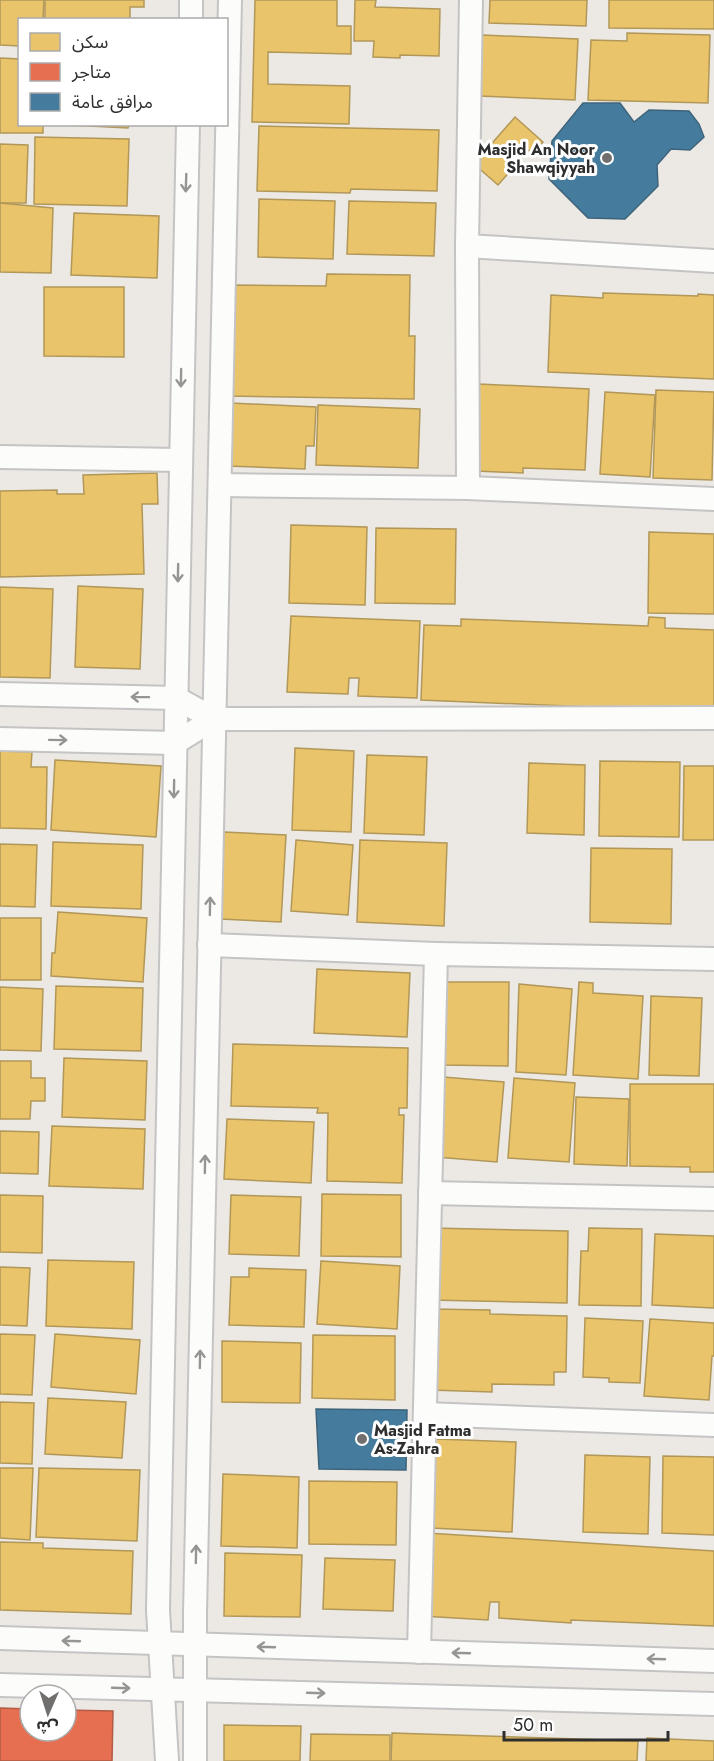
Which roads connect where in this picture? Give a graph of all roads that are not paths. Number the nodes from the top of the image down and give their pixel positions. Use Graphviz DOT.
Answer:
graph roads {
  1 [pos="191,0"];
  2 [pos="230,0"];
  3 [pos="471,0"];
  4 [pos="191,18"];
  5 [pos="228,88"];
  6 [pos="188,126"];
  7 [pos="227,126"];
  8 [pos="467,246"];
  9 [pos="714,261"];
  10 [pos="0,457"];
  11 [pos="180,460"];
  12 [pos="219,485"];
  13 [pos="468,488"];
  14 [pos="714,499"];
  15 [pos="0,694"];
  16 [pos="176,698"];
  17 [pos="714,718"];
  18 [pos="214,719"];
  19 [pos="0,739"];
  20 [pos="175,743"];
  21 [pos="209,945"];
  22 [pos="436,954"];
  23 [pos="714,959"];
  24 [pos="430,1193"];
  25 [pos="714,1199"];
  26 [pos="425,1414"];
  27 [pos="714,1425"];
  28 [pos="0,1638"];
  29 [pos="160,1644"];
  30 [pos="195,1645"];
  31 [pos="419,1652"];
  32 [pos="714,1661"];
  33 [pos="0,1685"];
  34 [pos="163,1689"];
  35 [pos="194,1690"];
  36 [pos="714,1704"];
  37 [pos="167,1761"];
  38 [pos="195,1761"];
  1 -- 4 [label="street"];
  2 -- 5 [label="street"];
  3 -- 8 [label="street"];
  6 -- 11 [label="street, one-way"];
  7 -- 12 [label="street"];
  8 -- 9 [label="street"];
  8 -- 13 [label="street"];
  10 -- 11 [label="street"];
  11 -- 16 [label="street, one-way"];
  12 -- 13 [label="street"];
  12 -- 18 [label="street"];
  13 -- 14 [label="street"];
  16 -- 15 [label="street, one-way"];
  16 -- 18 [label="street"];
  16 -- 20 [label="street"];
  17 -- 18 [label="street"];
  18 -- 20 [label="street"];
  21 -- 18 [label="street, one-way"];
  19 -- 20 [label="street, one-way"];
  20 -- 29 [label="street, one-way"];
  21 -- 22 [label="street"];
  30 -- 21 [label="street, one-way"];
  22 -- 23 [label="street"];
  22 -- 24 [label="street"];
  24 -- 25 [label="street"];
  24 -- 26 [label="street"];
  26 -- 27 [label="street"];
  26 -- 31 [label="street"];
  29 -- 28 [label="street, one-way"];
  29 -- 30 [label="street"];
  29 -- 34 [label="street"];
  31 -- 30 [label="street, one-way"];
  30 -- 35 [label="street"];
  32 -- 31 [label="street, one-way"];
  33 -- 34 [label="street, one-way"];
  34 -- 35 [label="street"];
  34 -- 37 [label="street"];
  35 -- 36 [label="street, one-way"];
  35 -- 38 [label="street"];
}
